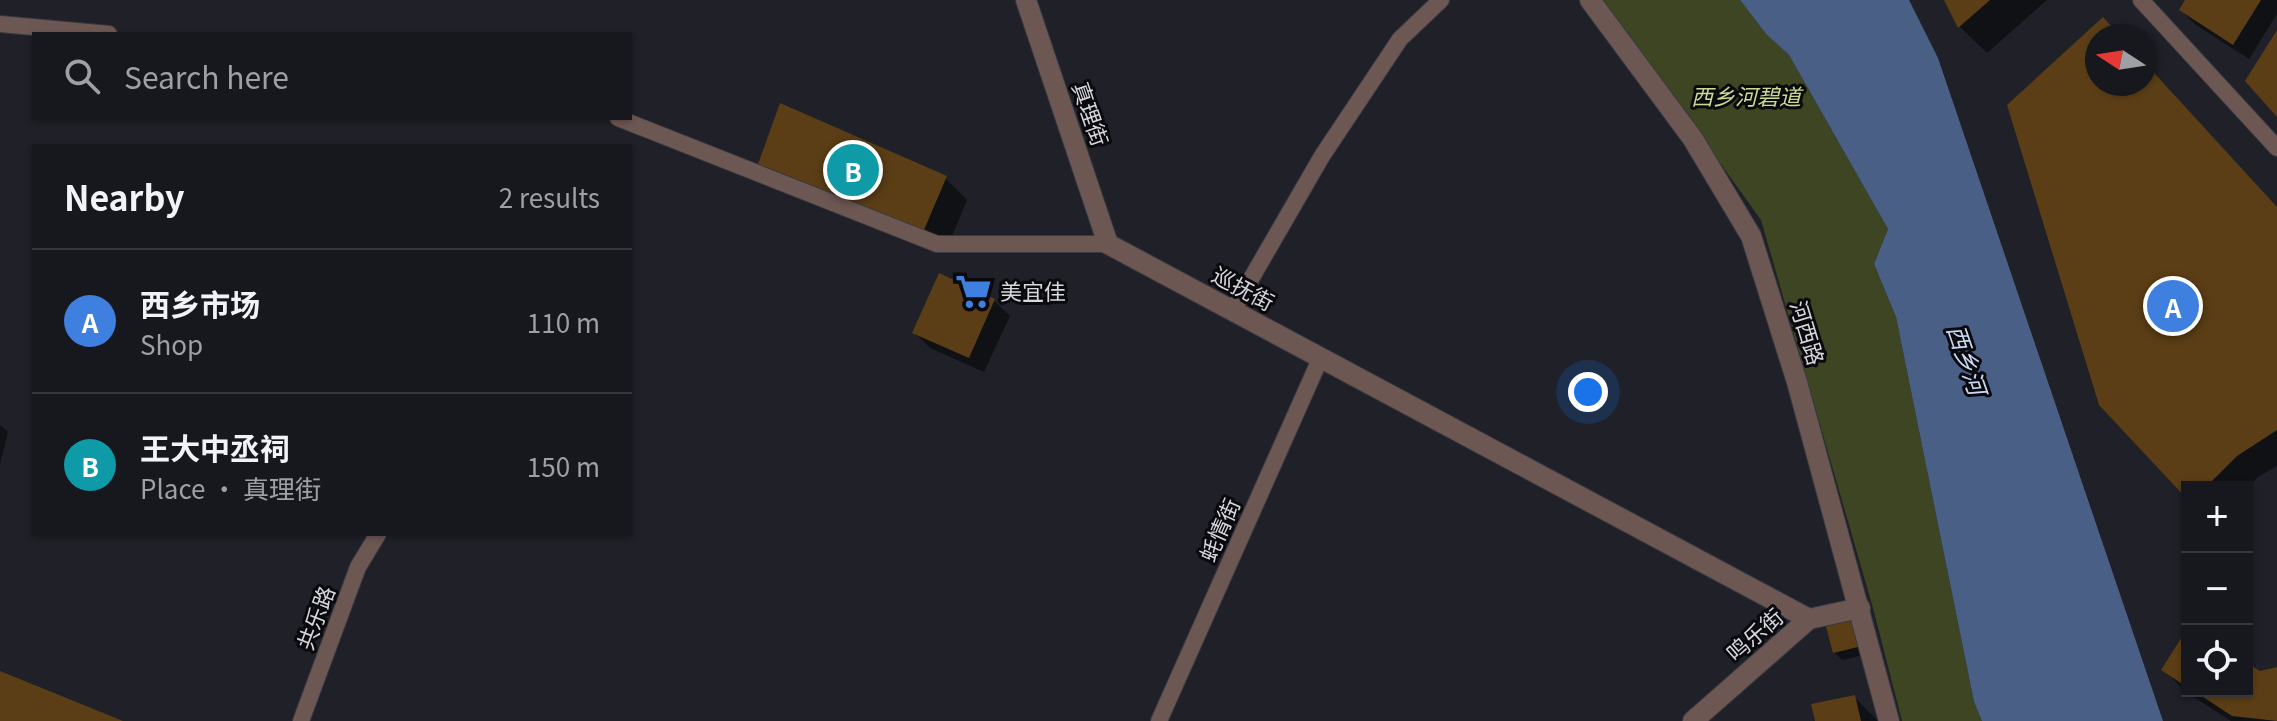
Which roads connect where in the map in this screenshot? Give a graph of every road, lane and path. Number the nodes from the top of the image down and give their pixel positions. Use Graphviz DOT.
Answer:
graph roads {
  1 [pos="1026,0"];
  2 [pos="1441,0"];
  3 [pos="1590,0"];
  4 [pos="2141,0"];
  5 [pos="0,24"];
  6 [pos="87,32"];
  7 [pos="623,120"];
  8 [pos="2277,148"];
  9 [pos="1108,244"];
  10 [pos="1233,310"];
  11 [pos="1321,357"];
  12 [pos="377,536"];
  13 [pos="1860,608"];
  14 [pos="1809,619"];
  15 [pos="301,721"];
  16 [pos="1159,721"];
  17 [pos="1693,721"];
  18 [pos="1889,721"];
  1 -- 9 [label="street, 真理街"];
  2 -- 10 [label="lane"];
  3 -- 13 [label="street, 河西路"];
  4 -- 8 [label="lane"];
  5 -- 6 [label="lane"];
  7 -- 9 [label="lane, 巡抚街"];
  9 -- 10 [label="street, 巡抚街"];
  10 -- 11 [label="street, 巡抚街"];
  11 -- 14 [label="street, 巡抚街"];
  11 -- 16 [label="lane, 蚝情街"];
  12 -- 15 [label="lane, 共乐路"];
  13 -- 14 [label="street, 鸣乐街"];
  13 -- 18 [label="street, 河西路"];
  14 -- 17 [label="street, 鸣乐街"];
}
